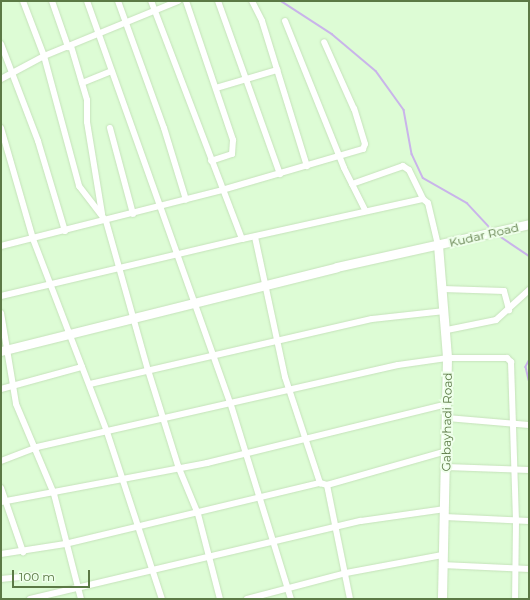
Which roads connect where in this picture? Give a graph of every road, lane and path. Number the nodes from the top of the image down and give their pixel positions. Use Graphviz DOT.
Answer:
graph roads {
  1 [pos="22,1"];
  2 [pos="52,1"];
  3 [pos="87,1"];
  4 [pos="118,1"];
  5 [pos="151,1"];
  6 [pos="178,1"];
  7 [pos="186,1"];
  8 [pos="218,1"];
  9 [pos="252,1"];
  10 [pos="154,10"];
  11 [pos="286,21"];
  12 [pos="126,23"];
  13 [pos="99,35"];
  14 [pos="324,42"];
  15 [pos="1,44"];
  16 [pos="69,46"];
  17 [pos="44,56"];
  18 [pos="277,70"];
  19 [pos="112,72"];
  20 [pos="11,73"];
  21 [pos="1,78"];
  22 [pos="246,80"];
  23 [pos="82,83"];
  24 [pos="216,88"];
  25 [pos="1,128"];
  26 [pos="110,128"];
  27 [pos="340,157"];
  28 [pos="211,161"];
  29 [pos="307,166"];
  30 [pos="280,174"];
  31 [pos="352,184"];
  32 [pos="222,190"];
  33 [pos="423,199"];
  34 [pos="186,200"];
  35 [pos="161,207"];
  36 [pos="365,210"];
  37 [pos="102,214"];
  38 [pos="133,214"];
  39 [pos="106,221"];
  40 [pos="529,224"];
  41 [pos="65,231"];
  42 [pos="255,237"];
  43 [pos="1,239"];
  44 [pos="33,239"];
  45 [pos="242,239"];
  46 [pos="438,245"];
  47 [pos="2,246"];
  48 [pos="176,254"];
  49 [pos="120,269"];
  50 [pos="50,284"];
  51 [pos="264,288"];
  52 [pos="443,289"];
  53 [pos="529,290"];
  54 [pos="1,296"];
  55 [pos="193,303"];
  56 [pos="509,310"];
  57 [pos="445,311"];
  58 [pos="1,313"];
  59 [pos="133,318"];
  60 [pos="446,330"];
  61 [pos="69,335"];
  62 [pos="276,340"];
  63 [pos="5,350"];
  64 [pos="214,355"];
  65 [pos="447,358"];
  66 [pos="82,367"];
  67 [pos="148,370"];
  68 [pos="90,384"];
  69 [pos="12,386"];
  70 [pos="1,389"];
  71 [pos="290,389"];
  72 [pos="230,402"];
  73 [pos="447,404"];
  74 [pos="163,417"];
  75 [pos="447,418"];
  76 [pos="512,423"];
  77 [pos="529,425"];
  78 [pos="107,432"];
  79 [pos="307,437"];
  80 [pos="37,447"];
  81 [pos="446,451"];
  82 [pos="245,454"];
  83 [pos="1,461"];
  84 [pos="178,466"];
  85 [pos="446,467"];
  86 [pos="514,468"];
  87 [pos="529,470"];
  88 [pos="123,478"];
  89 [pos="320,483"];
  90 [pos="327,484"];
  91 [pos="1,488"];
  92 [pos="54,494"];
  93 [pos="258,497"];
  94 [pos="4,502"];
  95 [pos="445,513"];
  96 [pos="198,514"];
  97 [pos="516,521"];
  98 [pos="529,521"];
  99 [pos="137,528"];
  100 [pos="335,528"];
  101 [pos="66,544"];
  102 [pos="272,544"];
  103 [pos="23,552"];
  104 [pos="1,554"];
  105 [pos="442,555"];
  106 [pos="208,557"];
  107 [pos="442,565"];
  108 [pos="517,568"];
  109 [pos="529,569"];
  110 [pos="152,570"];
  111 [pos="346,573"];
  112 [pos="31,576"];
  113 [pos="1,579"];
  114 [pos="77,588"];
  115 [pos="287,589"];
  116 [pos="30,599"];
  117 [pos="81,599"];
  118 [pos="162,599"];
  119 [pos="220,599"];
  120 [pos="247,599"];
  121 [pos="291,599"];
  122 [pos="350,599"];
  123 [pos="442,599"];
  124 [pos="515,599"];
  1 -- 17 [label="street"];
  2 -- 16 [label="street"];
  3 -- 13 [label="street"];
  4 -- 12 [label="street"];
  5 -- 10 [label="street"];
  6 -- 10 [label="street"];
  7 -- 24 [label="street"];
  8 -- 22 [label="street"];
  9 -- 18 [label="street"];
  10 -- 12 [label="street"];
  10 -- 28 [label="street"];
  11 -- 27 [label="street"];
  12 -- 13 [label="street"];
  12 -- 34 [label="street"];
  13 -- 16 [label="street"];
  13 -- 19 [label="street"];
  14 -- 27 [label="street"];
  15 -- 20 [label="street"];
  16 -- 17 [label="street"];
  16 -- 23 [label="street"];
  17 -- 20 [label="street"];
  17 -- 37 [label="street"];
  18 -- 22 [label="street"];
  18 -- 29 [label="street"];
  19 -- 23 [label="street"];
  19 -- 35 [label="street"];
  20 -- 21 [label="street"];
  20 -- 41 [label="street"];
  22 -- 24 [label="street"];
  22 -- 30 [label="street"];
  23 -- 37 [label="street"];
  24 -- 28 [label="street"];
  25 -- 44 [label="street"];
  26 -- 38 [label="street"];
  27 -- 29 [label="street"];
  27 -- 31 [label="street"];
  28 -- 32 [label="street"];
  29 -- 30 [label="street"];
  30 -- 32 [label="street"];
  31 -- 33 [label="street"];
  31 -- 36 [label="street"];
  32 -- 34 [label="street"];
  32 -- 45 [label="street"];
  33 -- 36 [label="street"];
  33 -- 46 [label="street"];
  34 -- 35 [label="street"];
  35 -- 38 [label="street"];
  35 -- 48 [label="street"];
  36 -- 42 [label="street"];
  37 -- 39 [label="street"];
  38 -- 39 [label="street"];
  39 -- 41 [label="street"];
  39 -- 49 [label="street"];
  40 -- 46 [label="street, Kudar Road"];
  41 -- 44 [label="street"];
  42 -- 45 [label="street"];
  42 -- 51 [label="street"];
  43 -- 47 [label="street"];
  44 -- 47 [label="street"];
  44 -- 50 [label="street"];
  45 -- 48 [label="street"];
  46 -- 51 [label="street, Kudar Road"];
  46 -- 52 [label="street, Gabayhadi Road"];
  48 -- 49 [label="street"];
  48 -- 55 [label="street"];
  49 -- 50 [label="street"];
  49 -- 59 [label="street"];
  50 -- 54 [label="street"];
  50 -- 61 [label="street"];
  51 -- 55 [label="street, Kudar Road"];
  51 -- 62 [label="street"];
  52 -- 56 [label="street"];
  52 -- 57 [label="street, Gabayhadi Road"];
  53 -- 56 [label="street"];
  55 -- 59 [label="street, Kudar Road"];
  55 -- 64 [label="street"];
  56 -- 60 [label="street"];
  57 -- 60 [label="street, Gabayhadi Road"];
  57 -- 62 [label="street"];
  58 -- 63 [label="street"];
  59 -- 61 [label="street, Kudar Road"];
  59 -- 67 [label="street"];
  60 -- 65 [label="street, Gabayhadi Road"];
  61 -- 63 [label="street, Kudar Road"];
  61 -- 66 [label="street"];
  62 -- 64 [label="street"];
  62 -- 71 [label="street"];
  63 -- 69 [label="street"];
  64 -- 67 [label="street"];
  64 -- 72 [label="street"];
  65 -- 71 [label="street"];
  65 -- 73 [label="street, Gabayhadi Road"];
  65 -- 76 [label="street"];
  66 -- 68 [label="street"];
  66 -- 69 [label="street"];
  67 -- 68 [label="street"];
  67 -- 74 [label="street"];
  68 -- 78 [label="street"];
  69 -- 70 [label="street"];
  69 -- 80 [label="street"];
  71 -- 72 [label="street"];
  71 -- 79 [label="street"];
  72 -- 74 [label="street"];
  72 -- 82 [label="street"];
  73 -- 75 [label="street, Gabayhadi Road"];
  73 -- 79 [label="street"];
  74 -- 78 [label="street"];
  74 -- 84 [label="street"];
  75 -- 76 [label="street"];
  75 -- 81 [label="street, Gabayhadi Road"];
  76 -- 77 [label="street"];
  76 -- 86 [label="street"];
  78 -- 80 [label="street"];
  78 -- 88 [label="street"];
  79 -- 82 [label="street"];
  79 -- 89 [label="street"];
  80 -- 83 [label="street"];
  80 -- 92 [label="street"];
  81 -- 85 [label="street, Gabayhadi Road"];
  81 -- 90 [label="street"];
  82 -- 84 [label="street"];
  82 -- 93 [label="street"];
  84 -- 88 [label="street"];
  84 -- 96 [label="street"];
  85 -- 86 [label="street"];
  85 -- 95 [label="street, Gabayhadi Road"];
  86 -- 87 [label="street"];
  86 -- 97 [label="street"];
  88 -- 92 [label="street"];
  88 -- 99 [label="street"];
  89 -- 90 [label="street"];
  89 -- 93 [label="street"];
  90 -- 100 [label="street"];
  91 -- 94 [label="street"];
  92 -- 94 [label="street"];
  92 -- 101 [label="street"];
  93 -- 96 [label="street"];
  93 -- 102 [label="street"];
  94 -- 103 [label="street"];
  95 -- 97 [label="street"];
  95 -- 100 [label="street"];
  95 -- 105 [label="street, Gabayhadi Road"];
  96 -- 99 [label="street"];
  96 -- 106 [label="street"];
  97 -- 98 [label="street"];
  97 -- 108 [label="street"];
  99 -- 101 [label="street"];
  99 -- 110 [label="street"];
  100 -- 102 [label="street"];
  100 -- 111 [label="street"];
  101 -- 103 [label="street"];
  101 -- 114 [label="street"];
  102 -- 106 [label="street"];
  102 -- 115 [label="street"];
  103 -- 104 [label="street"];
  105 -- 107 [label="street, Gabayhadi Road"];
  105 -- 111 [label="street"];
  106 -- 110 [label="street"];
  106 -- 119 [label="street"];
  107 -- 108 [label="street"];
  107 -- 123 [label="street, Gabayhadi Road"];
  108 -- 109 [label="street"];
  108 -- 124 [label="street"];
  110 -- 114 [label="street"];
  110 -- 118 [label="street"];
  111 -- 115 [label="street"];
  111 -- 122 [label="street"];
  112 -- 113 [label="street"];
  114 -- 116 [label="street"];
  114 -- 117 [label="street"];
  115 -- 120 [label="street"];
  115 -- 121 [label="street"];
}
